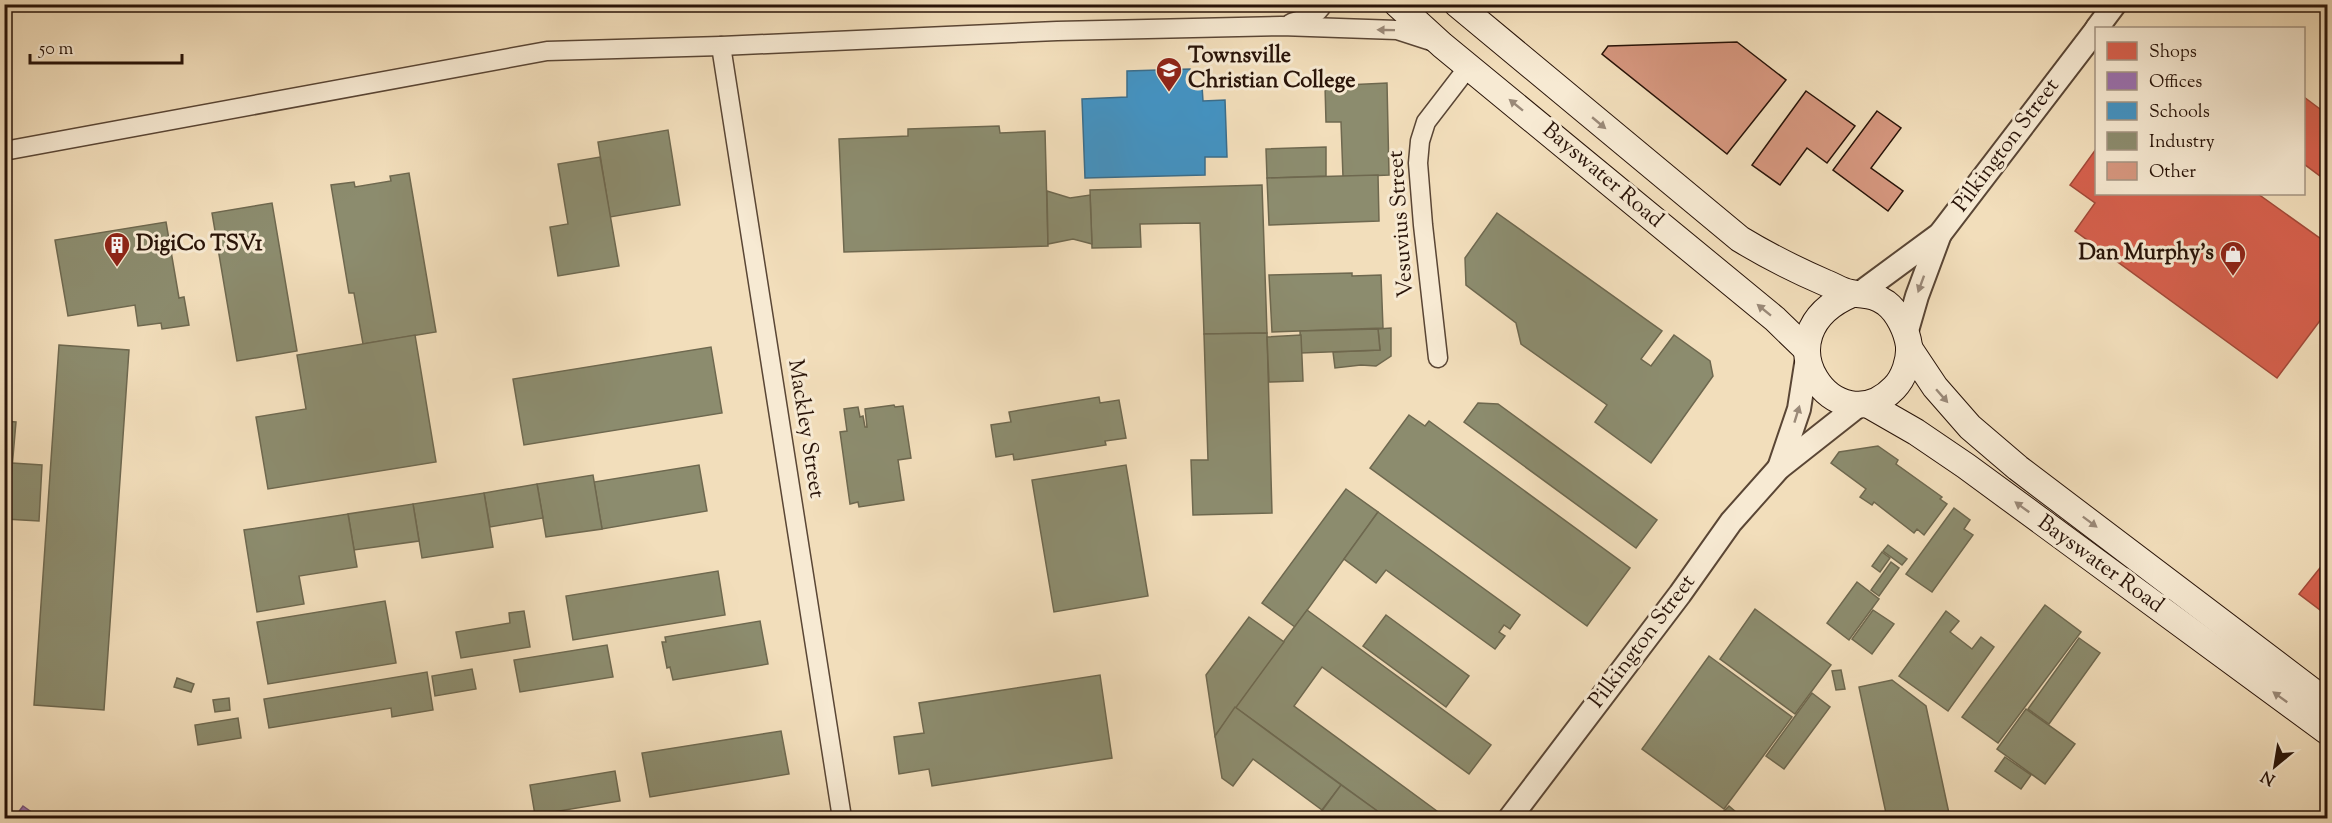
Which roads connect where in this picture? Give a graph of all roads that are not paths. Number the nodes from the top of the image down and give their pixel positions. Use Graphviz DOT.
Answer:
graph roads {
  1 [pos="1323,4"];
  2 [pos="1397,4"];
  3 [pos="1457,4"];
  4 [pos="2115,4"];
  5 [pos="1281,26"];
  6 [pos="2098,27"];
  7 [pos="2095,32"];
  8 [pos="1442,45"];
  9 [pos="721,46"];
  10 [pos="1469,66"];
  11 [pos="4,151"];
  12 [pos="1940,234"];
  13 [pos="1856,293"];
  14 [pos="1908,341"];
  15 [pos="1807,354"];
  16 [pos="1438,358"];
  17 [pos="1864,405"];
  18 [pos="1779,468"];
  19 [pos="2328,703"];
  20 [pos="2328,732"];
  21 [pos="842,819"];
  22 [pos="1510,819"];
  1 -- 5 [label="street"];
  2 -- 8 [label="main road, Bayswater Road"];
  3 -- 13 [label="main road, Bayswater Road, one-way"];
  4 -- 6 [label="street, Pilkington Street"];
  8 -- 5 [label="street, one-way"];
  5 -- 9 [label="street"];
  7 -- 12 [label="street, Pilkington Street"];
  8 -- 10 [label="main road, Bayswater Road"];
  9 -- 11 [label="street"];
  9 -- 21 [label="street, Mackley Street"];
  15 -- 10 [label="main road, Bayswater Road, one-way"];
  10 -- 16 [label="street, Vesuvius Street"];
  12 -- 13 [label="street, Pilkington Street"];
  12 -- 14 [label="street, Pilkington Street, one-way"];
  13 -- 14 [label="main road"];
  13 -- 15 [label="main road"];
  14 -- 17 [label="main road"];
  14 -- 19 [label="main road, Bayswater Road, one-way"];
  15 -- 17 [label="main road"];
  18 -- 15 [label="street, Pilkington Street, one-way"];
  17 -- 18 [label="street, Pilkington Street"];
  20 -- 17 [label="main road, Bayswater Road, one-way"];
  18 -- 22 [label="street, Pilkington Street"];
}
